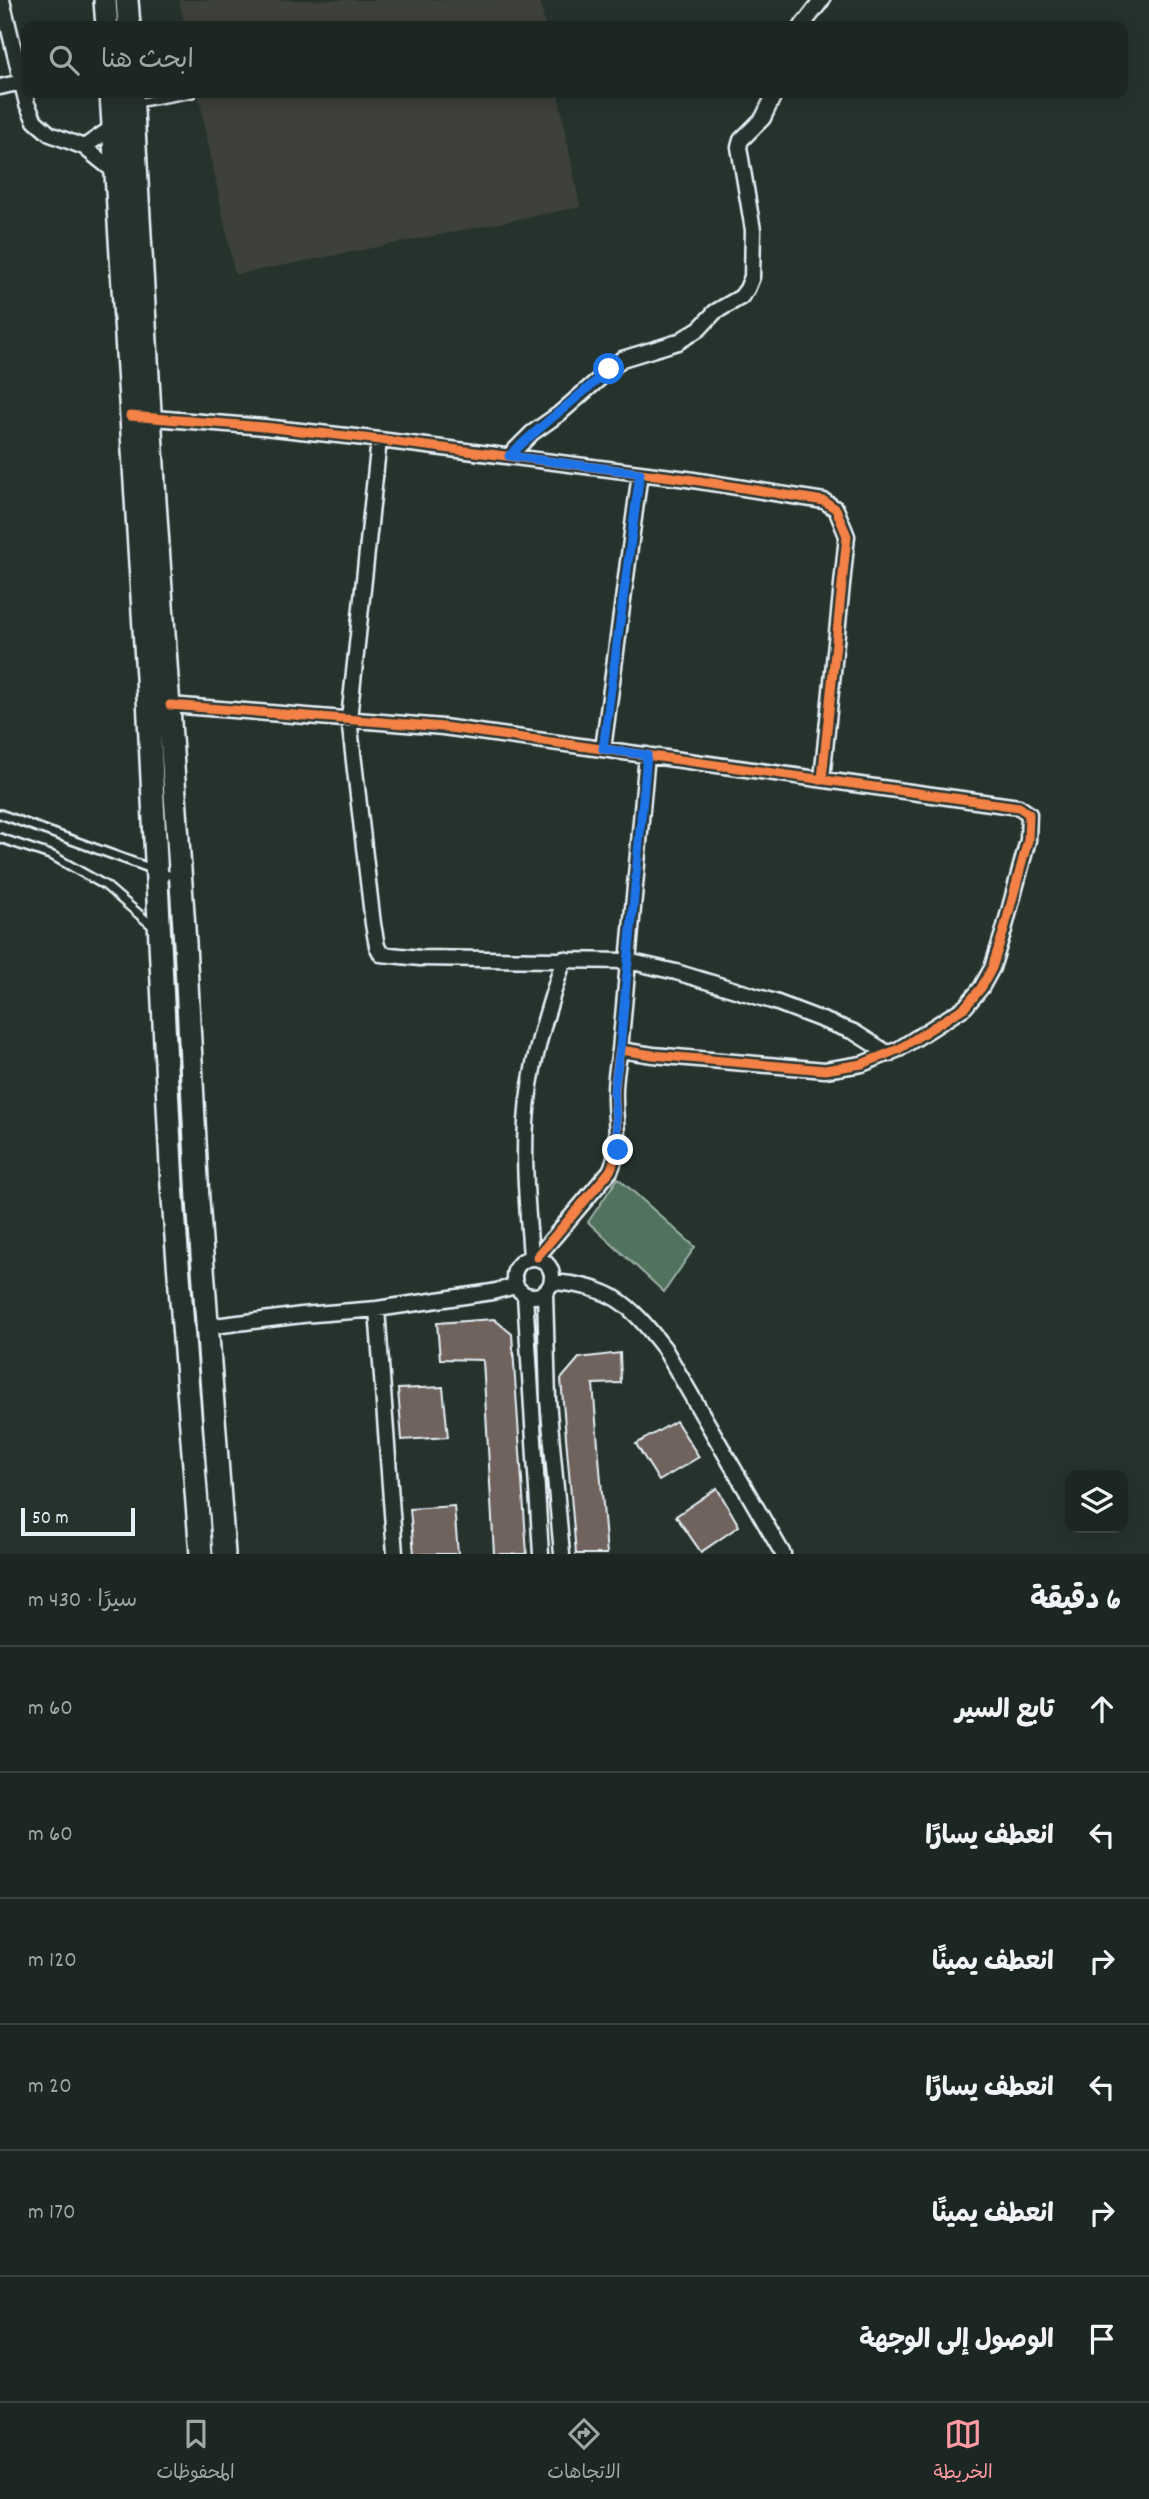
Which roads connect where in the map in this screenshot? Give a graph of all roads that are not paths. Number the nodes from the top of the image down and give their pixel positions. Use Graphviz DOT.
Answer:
graph roads {
  1 [pos="2,0"];
  2 [pos="105,0"];
  3 [pos="127,0"];
  4 [pos="822,0"];
  5 [pos="107,21"];
  6 [pos="129,21"];
  7 [pos="806,21"];
  8 [pos="21,82"];
  9 [pos="0,87"];
  10 [pos="25,98"];
  11 [pos="133,98"];
  12 [pos="773,98"];
  13 [pos="111,99"];
  14 [pos="113,127"];
  15 [pos="84,147"];
  16 [pos="115,172"];
  17 [pos="140,417"];
  18 [pos="379,440"];
  19 [pos="509,456"];
  20 [pos="640,473"];
  21 [pos="170,705"];
  22 [pos="349,719"];
  23 [pos="603,749"];
  24 [pos="647,755"];
  25 [pos="822,779"];
  26 [pos="0,814"];
  27 [pos="0,838"];
  28 [pos="156,871"];
  29 [pos="179,879"];
  30 [pos="159,931"];
  31 [pos="564,959"];
  32 [pos="628,961"];
  33 [pos="620,1049"];
  34 [pos="889,1054"];
  35 [pos="534,1257"];
  36 [pos="548,1287"];
  37 [pos="521,1290"];
  38 [pos="377,1309"];
  39 [pos="206,1327"];
  40 [pos="219,1486"];
  41 [pos="196,1488"];
  42 [pos="201,1554"];
  43 [pos="224,1554"];
  44 [pos="395,1554"];
  45 [pos="541,1554"];
  46 [pos="562,1554"];
  47 [pos="783,1554"];
  1 -- 8 [label="street"];
  2 -- 5 [label="main road"];
  3 -- 6 [label="main road"];
  4 -- 7 [label="street"];
  8 -- 9 [label="street"];
  10 -- 15 [label="street"];
  11 -- 13 [label="lane"];
  11 -- 17 [label="main road"];
  12 -- 19 [label="street"];
  13 -- 14 [label="main road"];
  14 -- 15 [label="street"];
  14 -- 16 [label="main road"];
  15 -- 16 [label="street"];
  16 -- 17 [label="main road"];
  17 -- 18 [label="street"];
  17 -- 21 [label="main road"];
  17 -- 28 [label="main road"];
  18 -- 19 [label="street"];
  18 -- 22 [label="street"];
  19 -- 20 [label="street"];
  20 -- 23 [label="street"];
  20 -- 25 [label="street"];
  21 -- 22 [label="street"];
  21 -- 29 [label="main road"];
  22 -- 23 [label="street"];
  22 -- 31 [label="street"];
  23 -- 24 [label="street"];
  24 -- 25 [label="street"];
  24 -- 32 [label="street"];
  25 -- 34 [label="street"];
  26 -- 28 [label="lane"];
  27 -- 30 [label="lane"];
  28 -- 29 [label="lane"];
  28 -- 30 [label="main road"];
  29 -- 39 [label="main road"];
  30 -- 41 [label="main road"];
  31 -- 32 [label="street"];
  31 -- 35 [label="street"];
  32 -- 33 [label="street"];
  32 -- 34 [label="street"];
  33 -- 34 [label="street"];
  33 -- 35 [label="street"];
  35 -- 36 [label="street"];
  35 -- 37 [label="street"];
  36 -- 37 [label="street"];
  36 -- 46 [label="street"];
  36 -- 47 [label="street"];
  37 -- 38 [label="street"];
  37 -- 45 [label="street"];
  38 -- 39 [label="street"];
  38 -- 44 [label="street"];
  39 -- 40 [label="main road"];
  40 -- 41 [label="main road"];
  40 -- 43 [label="main road"];
  41 -- 42 [label="main road"];
}
